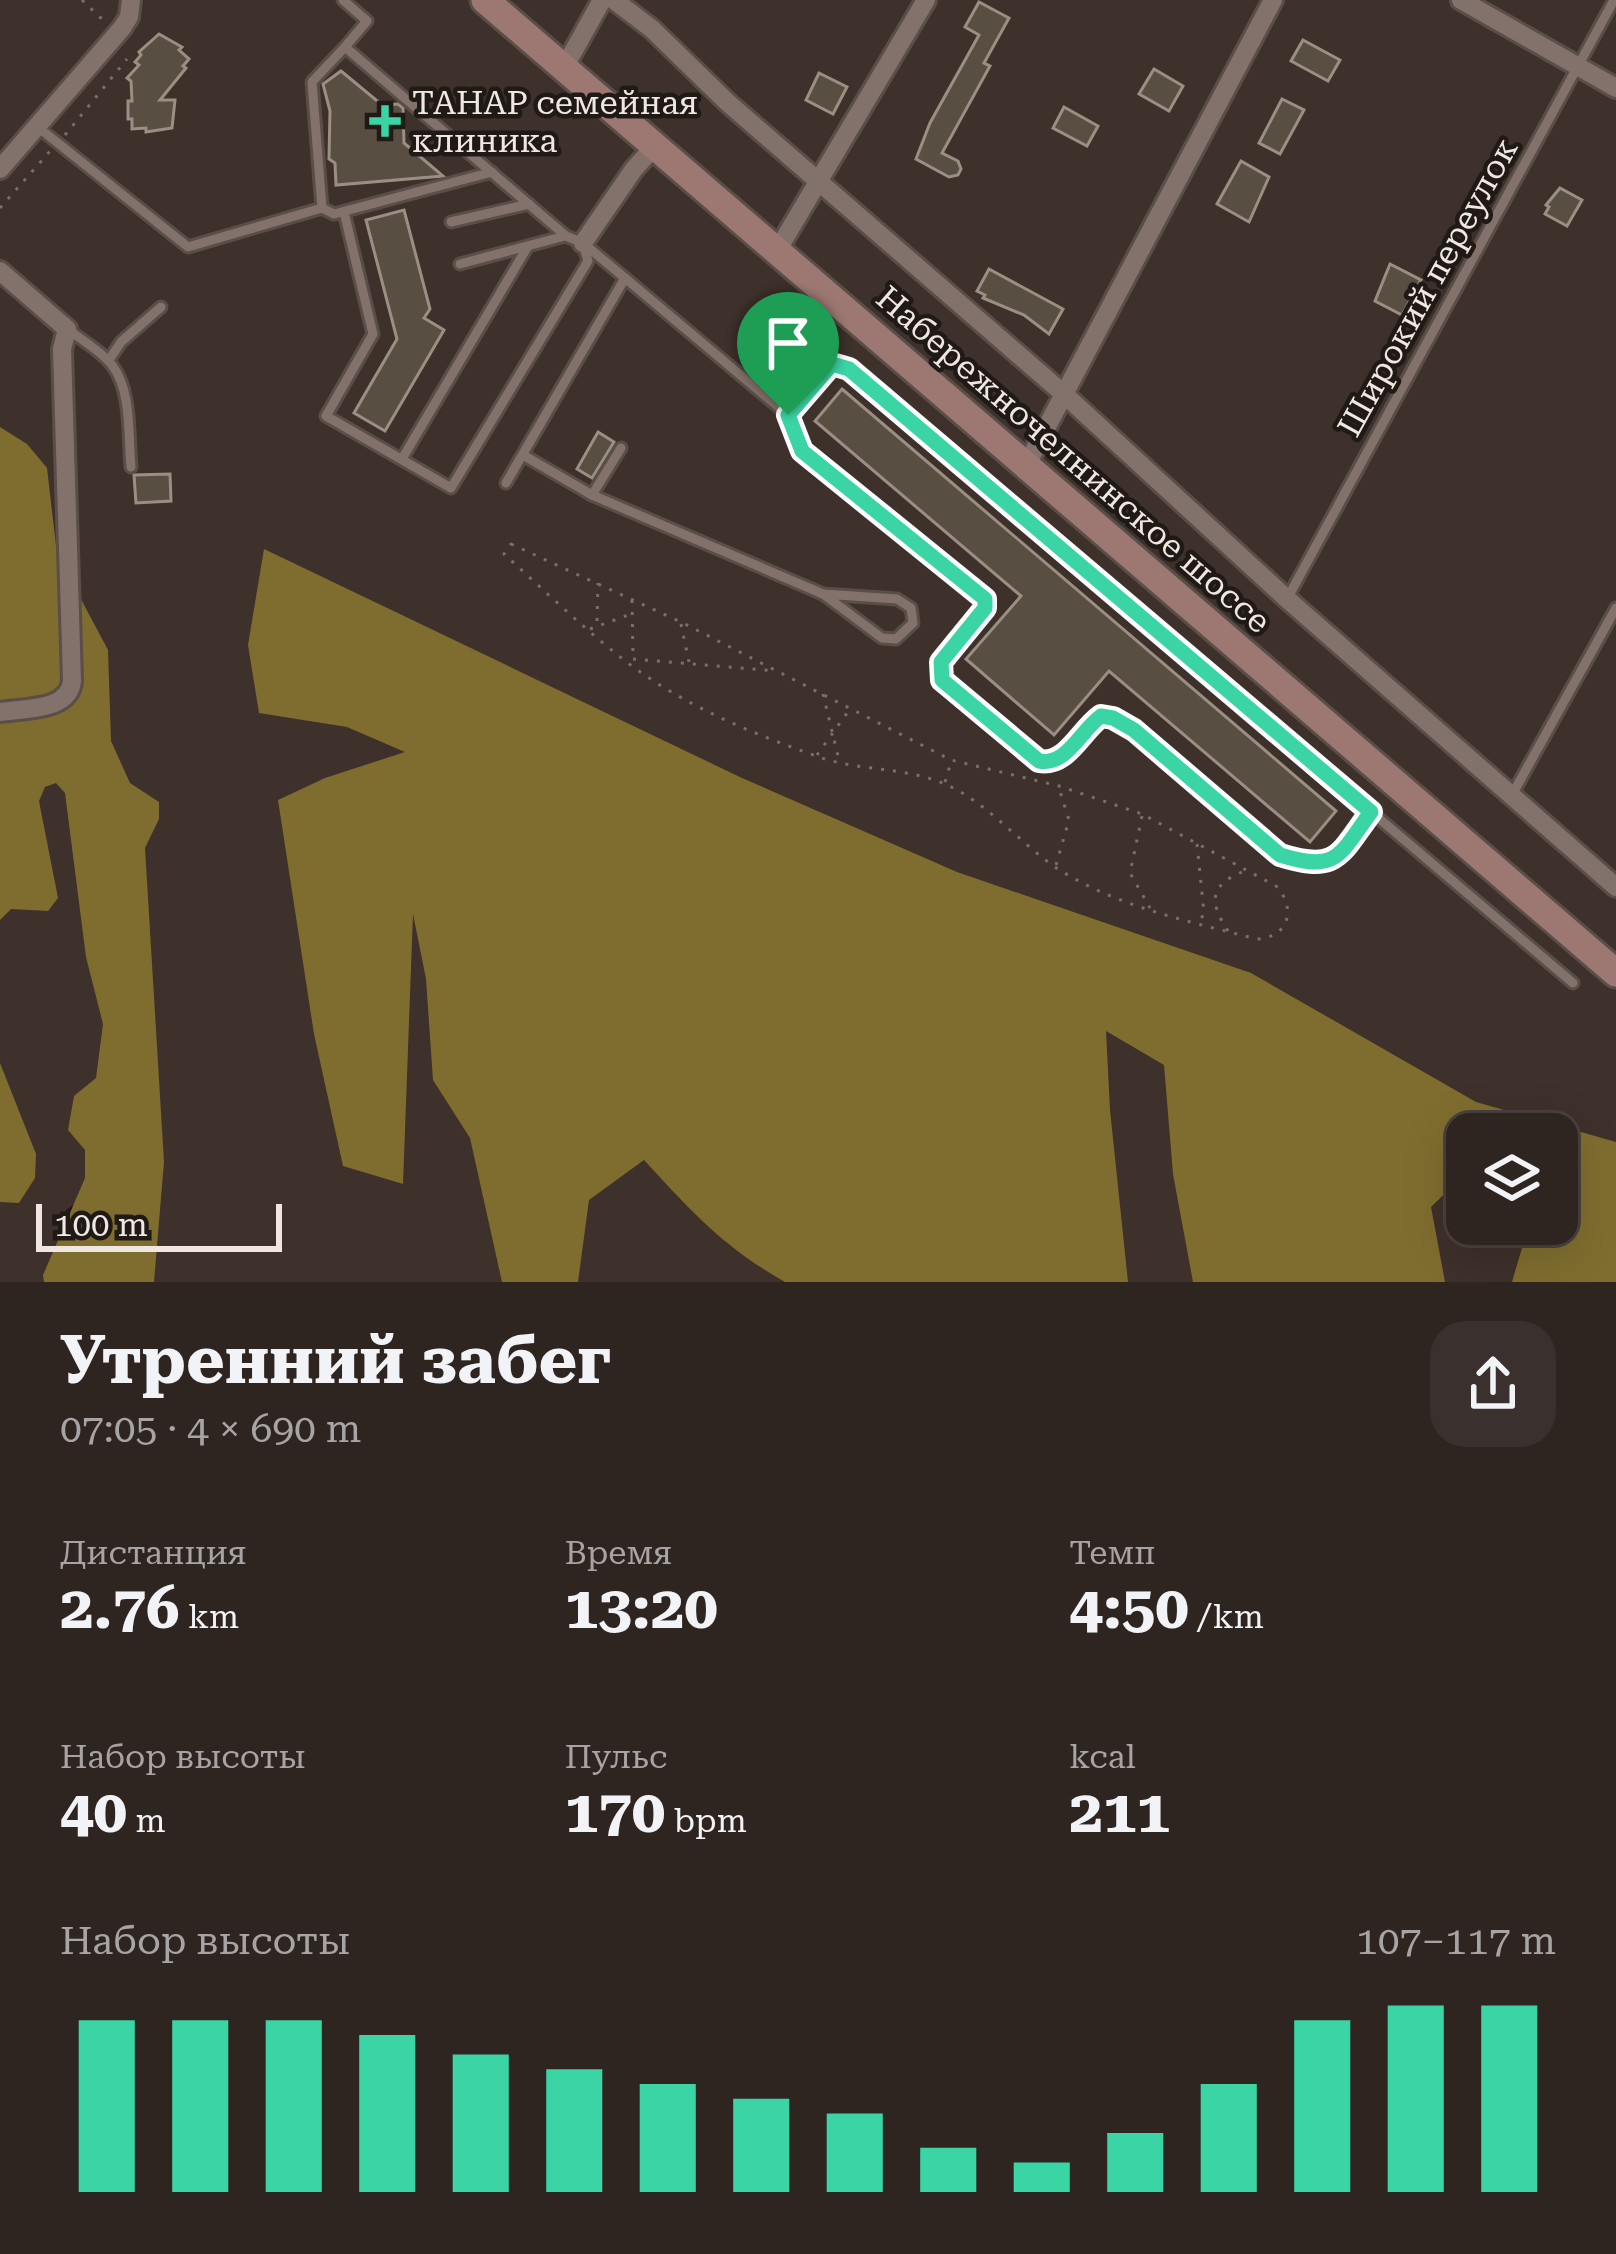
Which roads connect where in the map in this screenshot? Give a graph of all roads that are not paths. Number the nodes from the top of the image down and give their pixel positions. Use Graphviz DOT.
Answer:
graph roads {
  1 [pos="131,0"];
  2 [pos="343,0"];
  3 [pos="485,0"];
  4 [pos="602,0"];
  5 [pos="614,0"];
  6 [pos="926,0"];
  7 [pos="1274,0"];
  8 [pos="1461,0"];
  9 [pos="1614,0"];
  10 [pos="345,47"];
  11 [pos="1579,66"];
  12 [pos="564,68"];
  13 [pos="1616,88"];
  14 [pos="39,128"];
  15 [pos="654,147"];
  16 [pos="0,169"];
  17 [pos="492,172"];
  18 [pos="818,180"];
  19 [pos="529,204"];
  20 [pos="322,208"];
  21 [pos="344,212"];
  22 [pos="451,222"];
  23 [pos="574,239"];
  24 [pos="528,246"];
  25 [pos="777,251"];
  26 [pos="460,264"];
  27 [pos="0,271"];
  28 [pos="625,278"];
  29 [pos="161,307"];
  30 [pos="67,329"];
  31 [pos="109,360"];
  32 [pos="1065,395"];
  33 [pos="788,415"];
  34 [pos="621,448"];
  35 [pos="523,455"];
  36 [pos="402,459"];
  37 [pos="1027,466"];
  38 [pos="131,467"];
  39 [pos="506,483"];
  40 [pos="592,495"];
  41 [pos="824,594"];
  42 [pos="1287,599"];
  43 [pos="1616,608"];
  44 [pos="0,712"];
  45 [pos="1513,793"];
  46 [pos="1371,812"];
  47 [pos="1616,887"];
  48 [pos="1616,973"];
  49 [pos="1573,983"];
  1 -- 14 [label="street"];
  2 -- 10 [label="lane"];
  3 -- 12 [label="main road, Набережночелнинское шоссе"];
  4 -- 12 [label="street"];
  5 -- 18 [label="street"];
  6 -- 18 [label="street"];
  7 -- 32 [label="street"];
  8 -- 11 [label="street"];
  9 -- 11 [label="lane, Широкий переулок"];
  10 -- 17 [label="lane"];
  10 -- 20 [label="lane"];
  11 -- 13 [label="street"];
  11 -- 42 [label="lane, Широкий переулок"];
  12 -- 15 [label="main road, Набережночелнинское шоссе"];
  14 -- 16 [label="street"];
  14 -- 20 [label="lane"];
  15 -- 23 [label="street"];
  15 -- 25 [label="main road, Набережночелнинское шоссе"];
  17 -- 19 [label="lane"];
  17 -- 21 [label="lane"];
  18 -- 25 [label="street"];
  18 -- 32 [label="street"];
  19 -- 22 [label="lane"];
  19 -- 23 [label="lane"];
  20 -- 21 [label="lane"];
  21 -- 36 [label="lane"];
  23 -- 24 [label="lane"];
  23 -- 28 [label="lane"];
  23 -- 36 [label="lane"];
  24 -- 26 [label="lane"];
  24 -- 36 [label="lane"];
  25 -- 37 [label="main road, Набережночелнинское шоссе"];
  27 -- 30 [label="street"];
  28 -- 33 [label="lane"];
  28 -- 35 [label="lane"];
  29 -- 31 [label="lane"];
  30 -- 31 [label="lane"];
  30 -- 44 [label="street"];
  31 -- 38 [label="lane"];
  32 -- 37 [label="street"];
  32 -- 42 [label="street"];
  33 -- 46 [label="lane"];
  33 -- 46 [label="lane"];
  34 -- 40 [label="lane"];
  35 -- 39 [label="lane"];
  35 -- 40 [label="lane"];
  37 -- 48 [label="main road, Набережночелнинское шоссе"];
  40 -- 41 [label="lane"];
  41 -- 41 [label="lane"];
  42 -- 45 [label="street"];
  43 -- 45 [label="lane"];
  45 -- 47 [label="street"];
  46 -- 49 [label="lane"];
}
